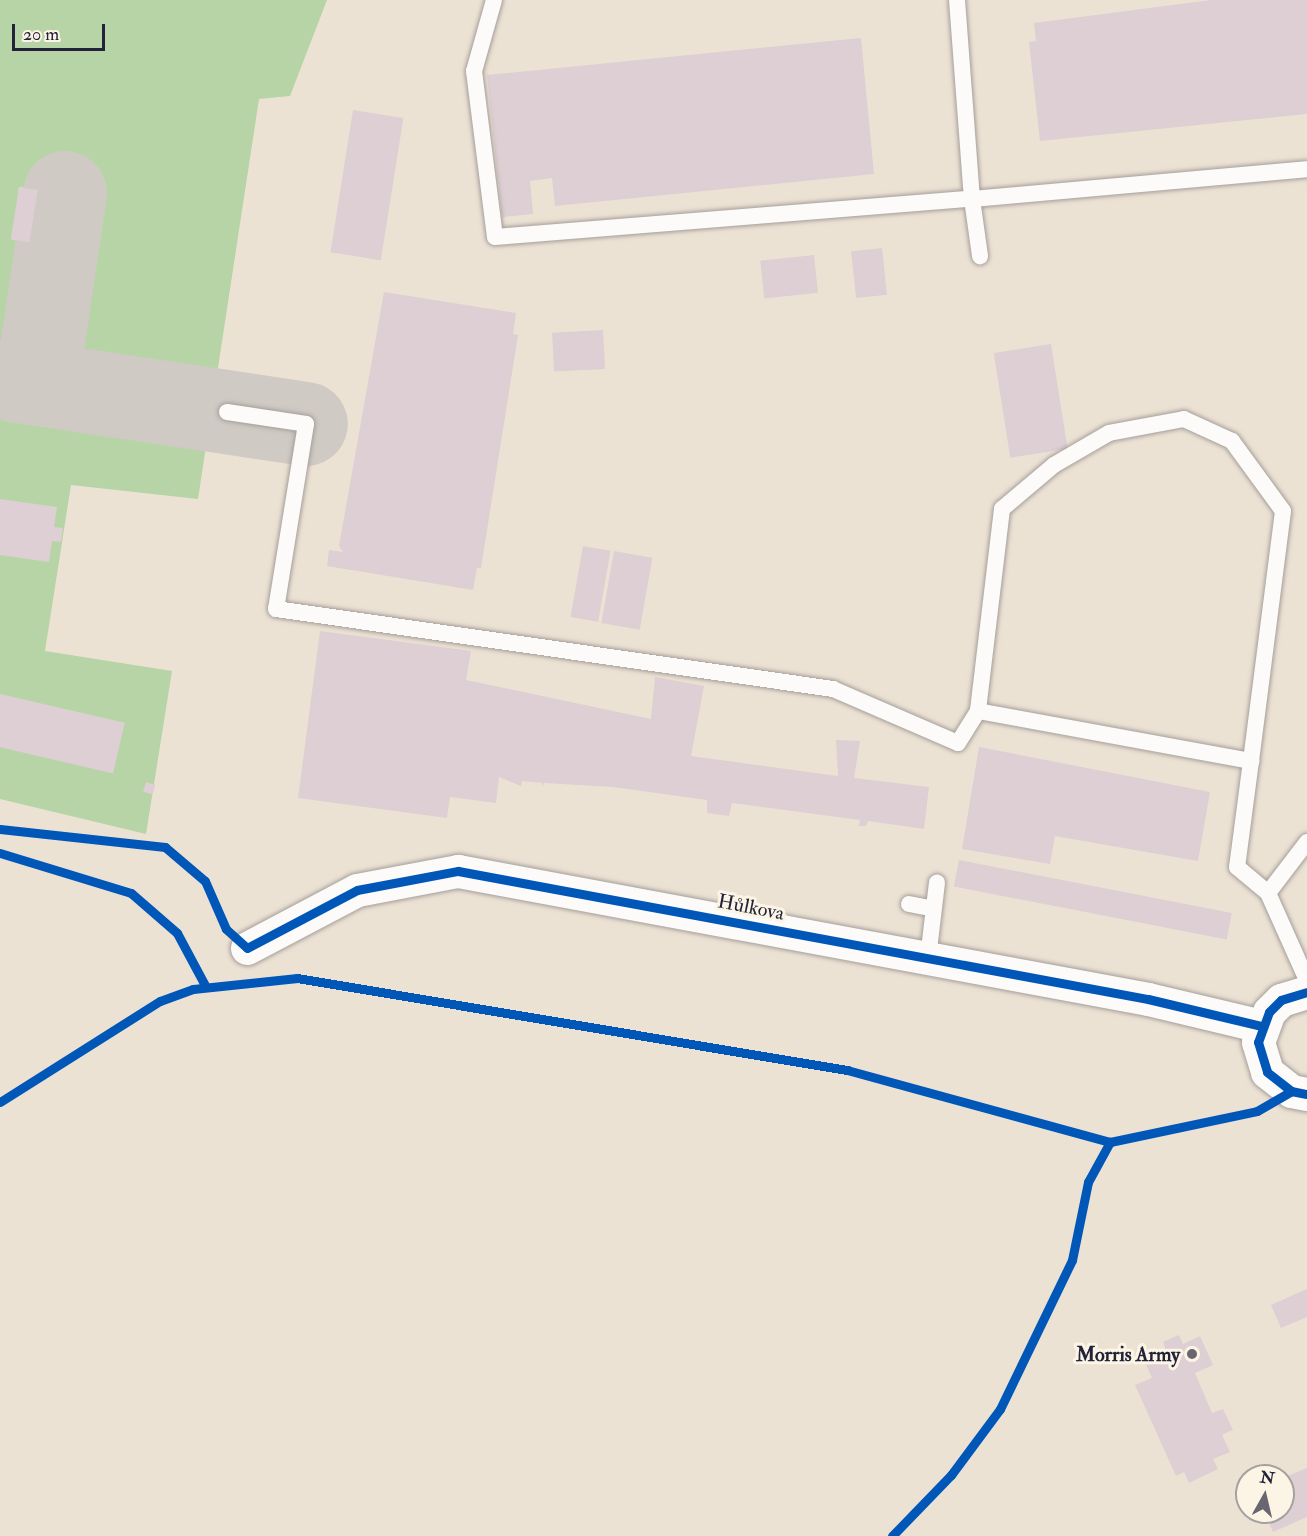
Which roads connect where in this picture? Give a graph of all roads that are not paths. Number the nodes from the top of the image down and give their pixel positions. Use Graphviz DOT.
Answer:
graph roads {
  1 [pos="494,0"];
  2 [pos="957,0"];
  3 [pos="1307,169"];
  4 [pos="972,199"];
  5 [pos="980,256"];
  6 [pos="227,412"];
  7 [pos="978,711"];
  8 [pos="1251,761"];
  9 [pos="1307,842"];
  10 [pos="937,883"];
  11 [pos="1268,893"];
  12 [pos="909,904"];
  13 [pos="934,909"];
  14 [pos="247,948"];
  15 [pos="928,958"];
  16 [pos="1307,980"];
  17 [pos="1307,992"];
  18 [pos="1261,1026"];
  19 [pos="1307,1094"];
  1 -- 4 [label="lane"];
  2 -- 4 [label="lane"];
  3 -- 4 [label="lane"];
  4 -- 5 [label="lane"];
  6 -- 7 [label="lane"];
  7 -- 8 [label="lane"];
  7 -- 8 [label="lane"];
  8 -- 11 [label="lane"];
  9 -- 11 [label="lane"];
  10 -- 13 [label="lane"];
  11 -- 16 [label="lane"];
  12 -- 13 [label="lane"];
  13 -- 15 [label="lane"];
  14 -- 15 [label="street, Hůlkova"];
  15 -- 18 [label="street, Hůlkova"];
  17 -- 18 [label="street"];
  18 -- 19 [label="street"];
}
